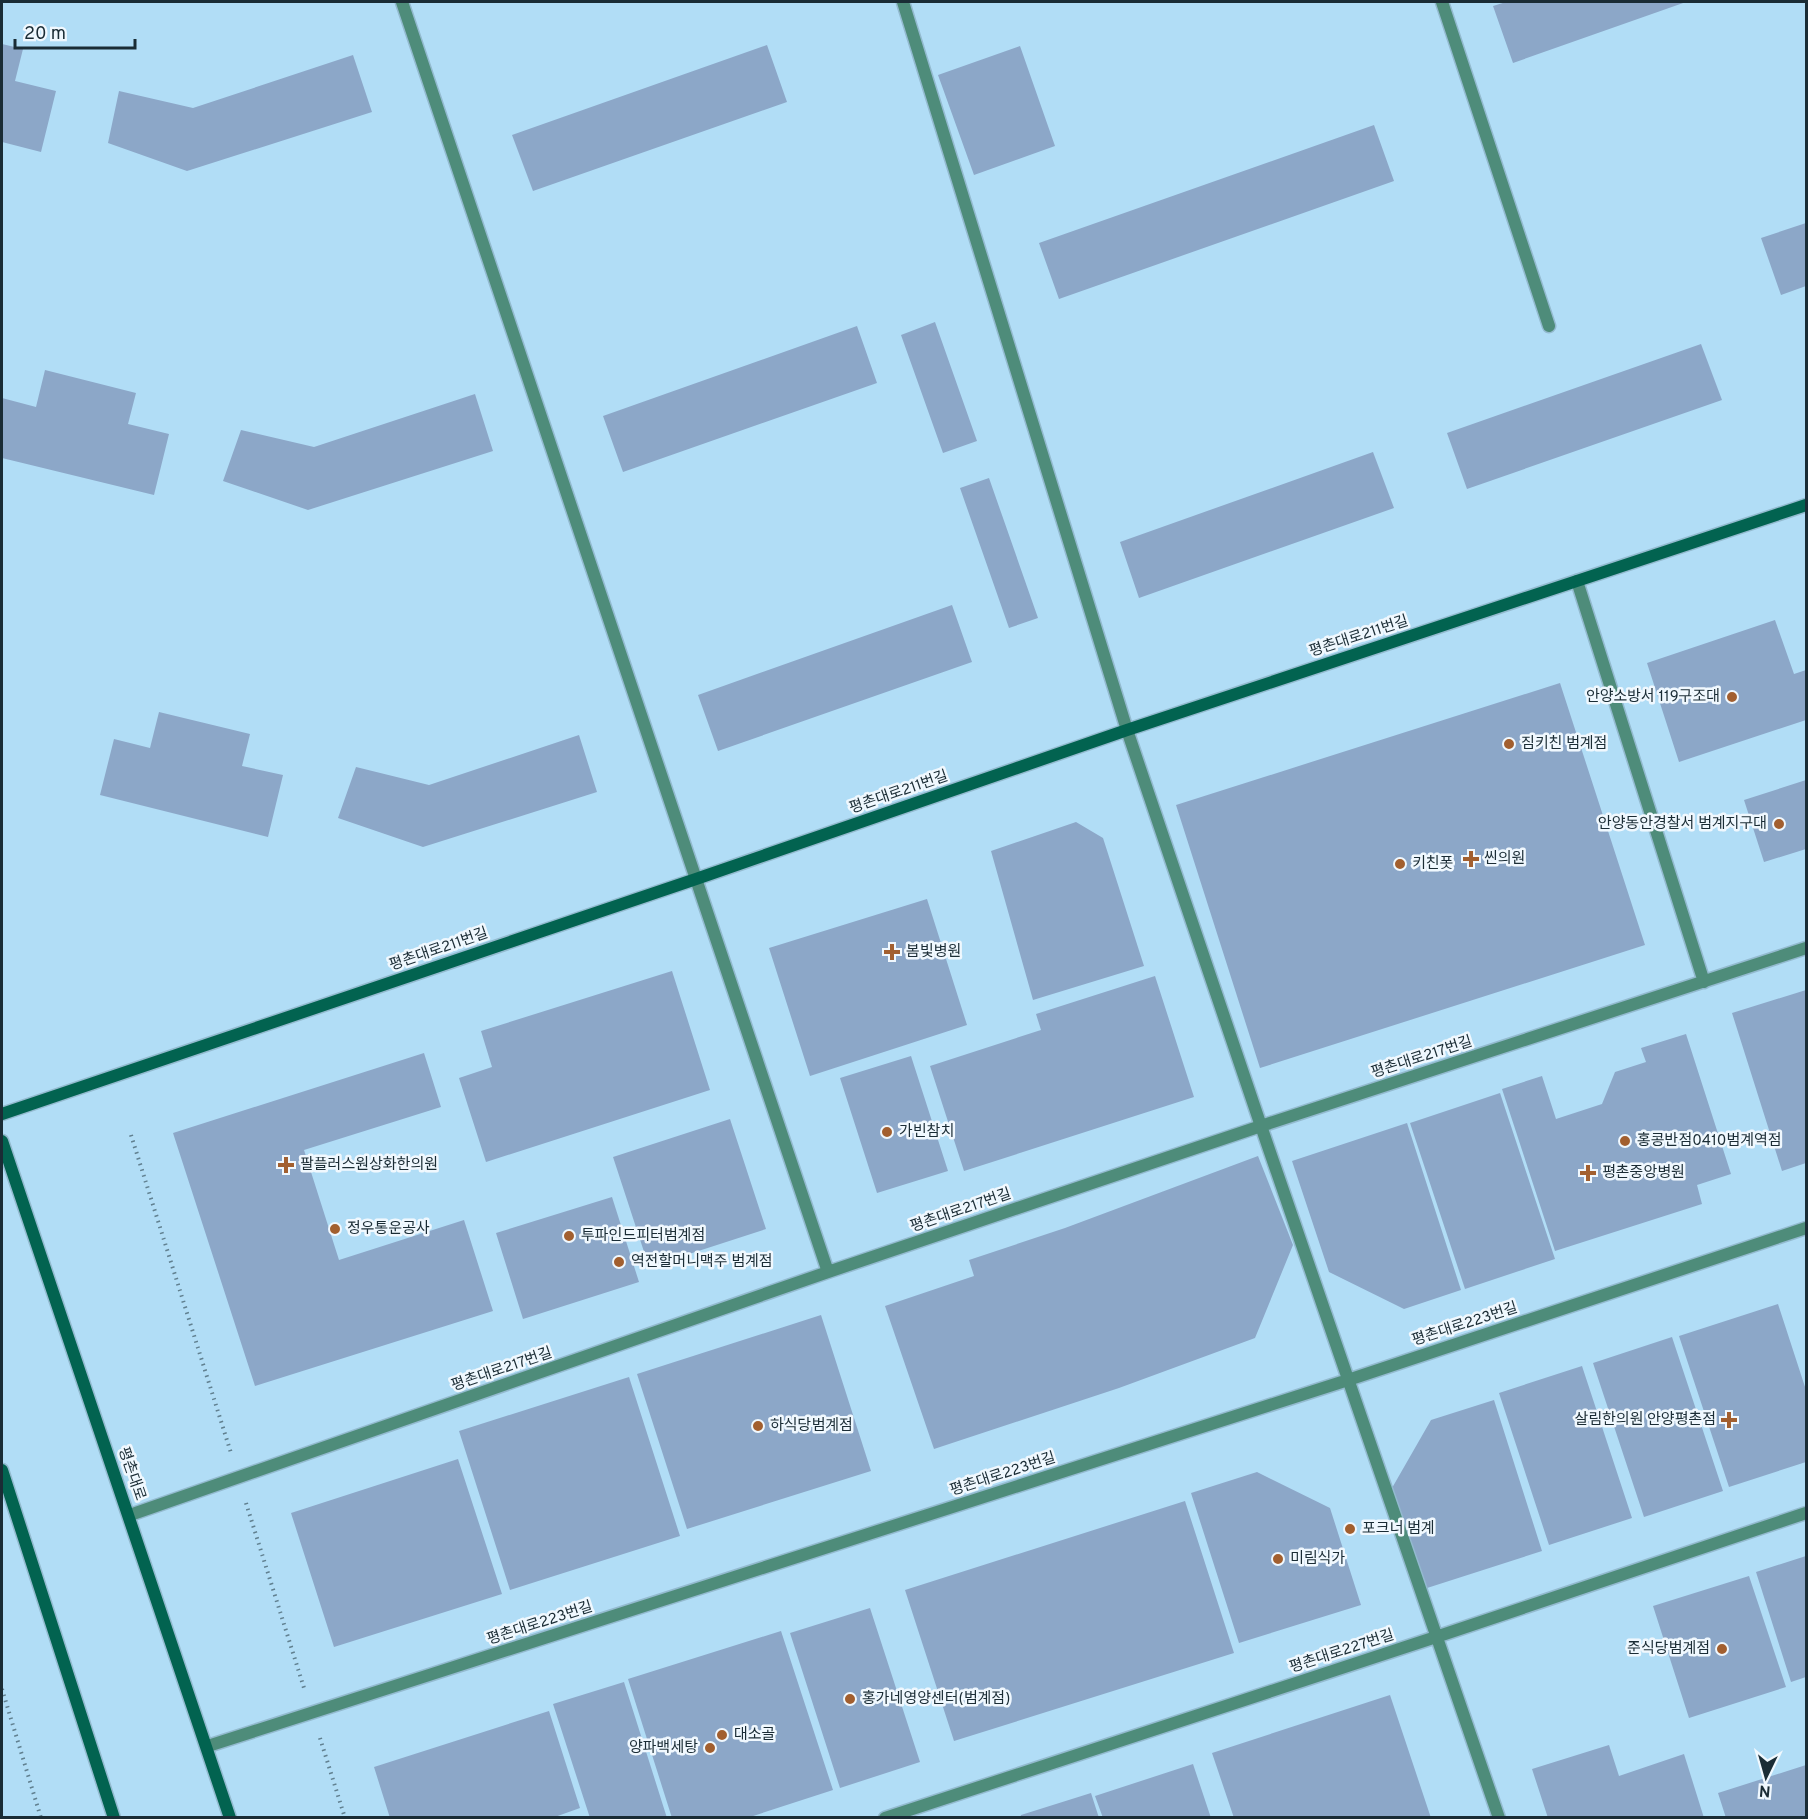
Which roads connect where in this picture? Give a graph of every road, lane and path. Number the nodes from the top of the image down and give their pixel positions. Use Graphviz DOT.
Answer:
graph roads {
  1 [pos="402,2"];
  2 [pos="903,2"];
  3 [pos="1442,2"];
  4 [pos="1549,326"];
  5 [pos="1806,505"];
  6 [pos="1577,581"];
  7 [pos="1127,730"];
  8 [pos="696,879"];
  9 [pos="1806,948"];
  10 [pos="1704,982"];
  11 [pos="2,1114"];
  12 [pos="1261,1126"];
  13 [pos="2,1141"];
  14 [pos="1806,1228"];
  15 [pos="828,1272"];
  16 [pos="1348,1380"];
  17 [pos="2,1470"];
  18 [pos="1806,1513"];
  19 [pos="130,1515"];
  20 [pos="1436,1637"];
  21 [pos="2,1689"];
  22 [pos="208,1746"];
  23 [pos="41,1818"];
  24 [pos="114,1818"];
  25 [pos="230,1818"];
  26 [pos="885,1818"];
  27 [pos="1499,1818"];
  1 -- 8 [label="street"];
  2 -- 7 [label="street"];
  3 -- 4 [label="street"];
  5 -- 6 [label="street, 평촌대로211번길"];
  6 -- 7 [label="street, 평촌대로211번길"];
  6 -- 10 [label="street"];
  7 -- 8 [label="street, 평촌대로211번길"];
  7 -- 12 [label="street"];
  8 -- 11 [label="street, 평촌대로211번길"];
  8 -- 15 [label="street"];
  9 -- 10 [label="street, 평촌대로217번길"];
  10 -- 12 [label="street, 평촌대로217번길"];
  12 -- 15 [label="street, 평촌대로217번길"];
  12 -- 16 [label="street"];
  13 -- 19 [label="street, 평촌대로"];
  14 -- 16 [label="street, 평촌대로223번길"];
  15 -- 19 [label="street, 평촌대로217번길"];
  16 -- 20 [label="street"];
  16 -- 22 [label="street, 평촌대로223번길"];
  17 -- 24 [label="street"];
  18 -- 20 [label="street, 평촌대로227번길"];
  19 -- 22 [label="street, 평촌대로"];
  20 -- 26 [label="street, 평촌대로227번길"];
  20 -- 27 [label="street"];
  21 -- 23 [label="path"];
  22 -- 25 [label="street, 평촌대로"];
}
